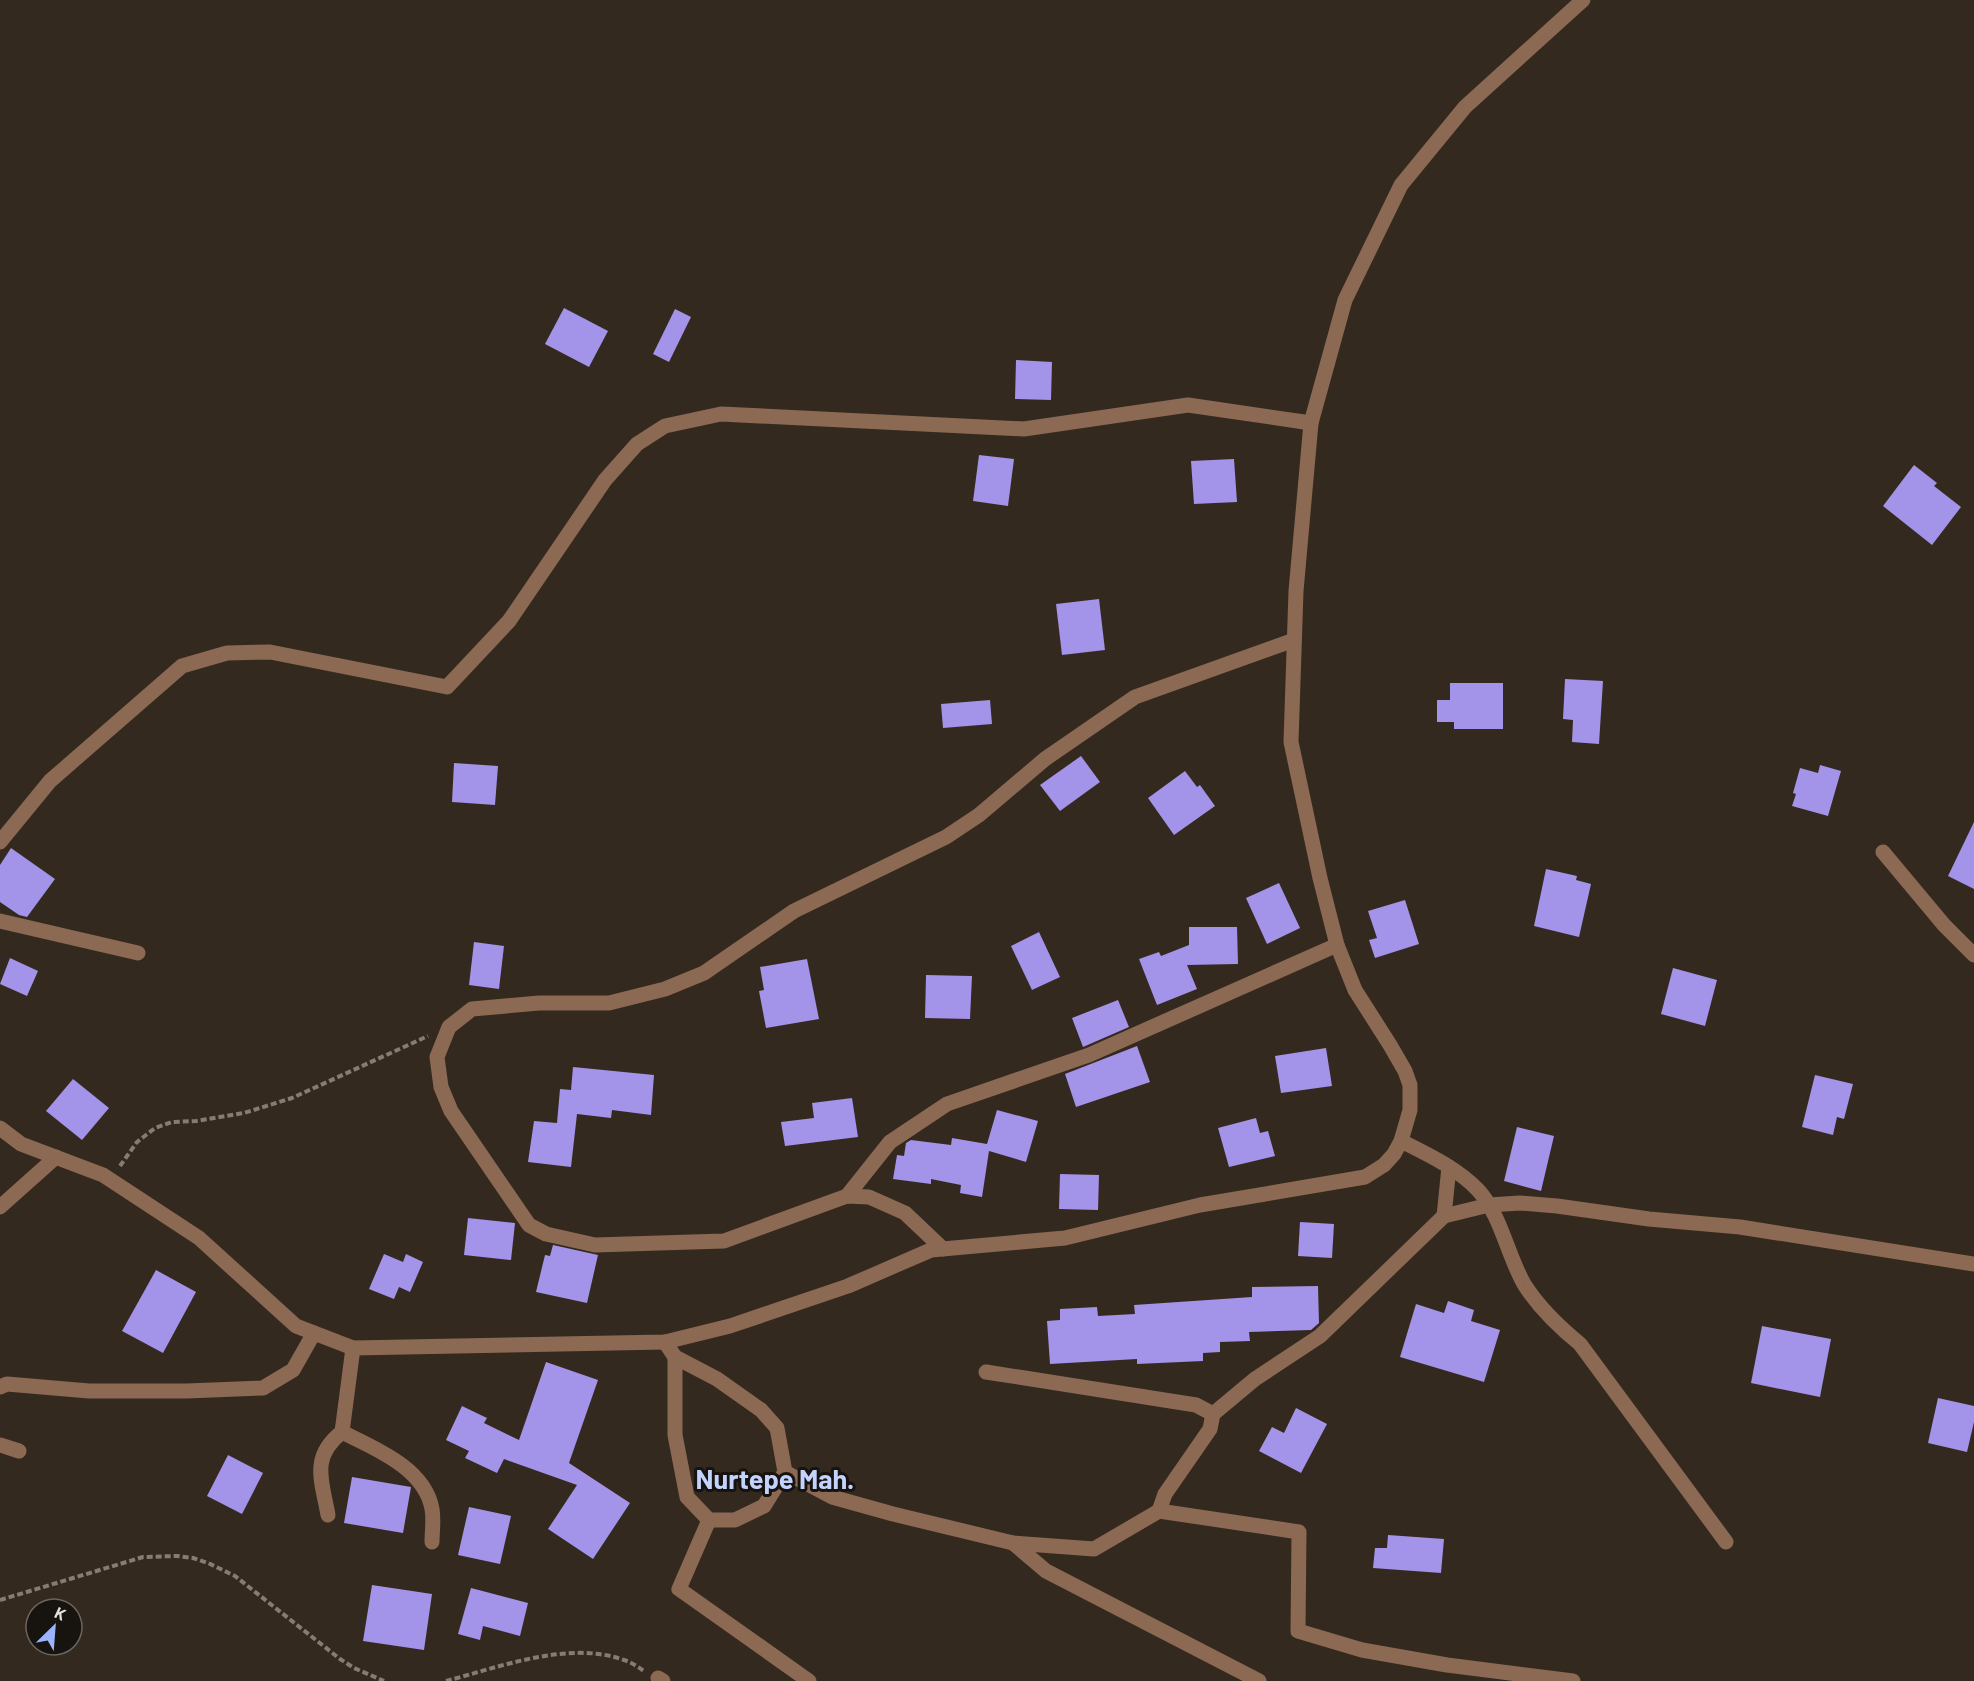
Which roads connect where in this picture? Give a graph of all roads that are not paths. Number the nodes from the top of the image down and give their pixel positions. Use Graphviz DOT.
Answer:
graph roads {
  1 [pos="1583,0"];
  2 [pos="1311,423"];
  3 [pos="1294,640"];
  4 [pos="0,842"];
  5 [pos="1883,852"];
  6 [pos="0,921"];
  7 [pos="1337,945"];
  8 [pos="138,953"];
  9 [pos="1974,955"];
  10 [pos="0,1128"];
  11 [pos="1401,1141"];
  12 [pos="56,1157"];
  13 [pos="1449,1167"];
  14 [pos="847,1196"];
  15 [pos="1489,1205"];
  16 [pos="0,1207"];
  17 [pos="1444,1216"];
  18 [pos="943,1249"];
  19 [pos="1974,1264"];
  20 [pos="314,1333"];
  21 [pos="666,1342"];
  22 [pos="353,1348"];
  23 [pos="675,1357"];
  24 [pos="986,1372"];
  25 [pos="0,1387"];
  26 [pos="1213,1414"];
  27 [pos="342,1432"];
  28 [pos="0,1445"];
  29 [pos="19,1451"];
  30 [pos="786,1472"];
  31 [pos="1159,1511"];
  32 [pos="328,1515"];
  33 [pos="709,1520"];
  34 [pos="432,1542"];
  35 [pos="1726,1542"];
  36 [pos="1013,1543"];
  37 [pos="809,1681"];
  38 [pos="1259,1681"];
  39 [pos="1573,1681"];
  1 -- 2 [label="street"];
  2 -- 3 [label="street"];
  2 -- 4 [label="street"];
  3 -- 7 [label="street"];
  3 -- 14 [label="street"];
  5 -- 9 [label="street"];
  6 -- 8 [label="street"];
  7 -- 11 [label="street"];
  7 -- 14 [label="street"];
  10 -- 12 [label="street"];
  11 -- 13 [label="street"];
  11 -- 18 [label="street"];
  12 -- 16 [label="street"];
  12 -- 20 [label="street"];
  13 -- 15 [label="street"];
  13 -- 17 [label="street"];
  14 -- 18 [label="street"];
  15 -- 17 [label="street"];
  15 -- 19 [label="street"];
  15 -- 35 [label="street"];
  17 -- 26 [label="street"];
  18 -- 21 [label="street"];
  20 -- 22 [label="street"];
  20 -- 25 [label="street"];
  21 -- 22 [label="street"];
  21 -- 23 [label="street"];
  22 -- 27 [label="street"];
  23 -- 30 [label="street"];
  23 -- 33 [label="street"];
  24 -- 26 [label="street"];
  26 -- 31 [label="street"];
  27 -- 32 [label="street"];
  27 -- 34 [label="street"];
  28 -- 29 [label="street"];
  30 -- 33 [label="street"];
  30 -- 36 [label="street"];
  31 -- 36 [label="street"];
  31 -- 39 [label="street"];
  33 -- 37 [label="street"];
  36 -- 38 [label="street"];
}
